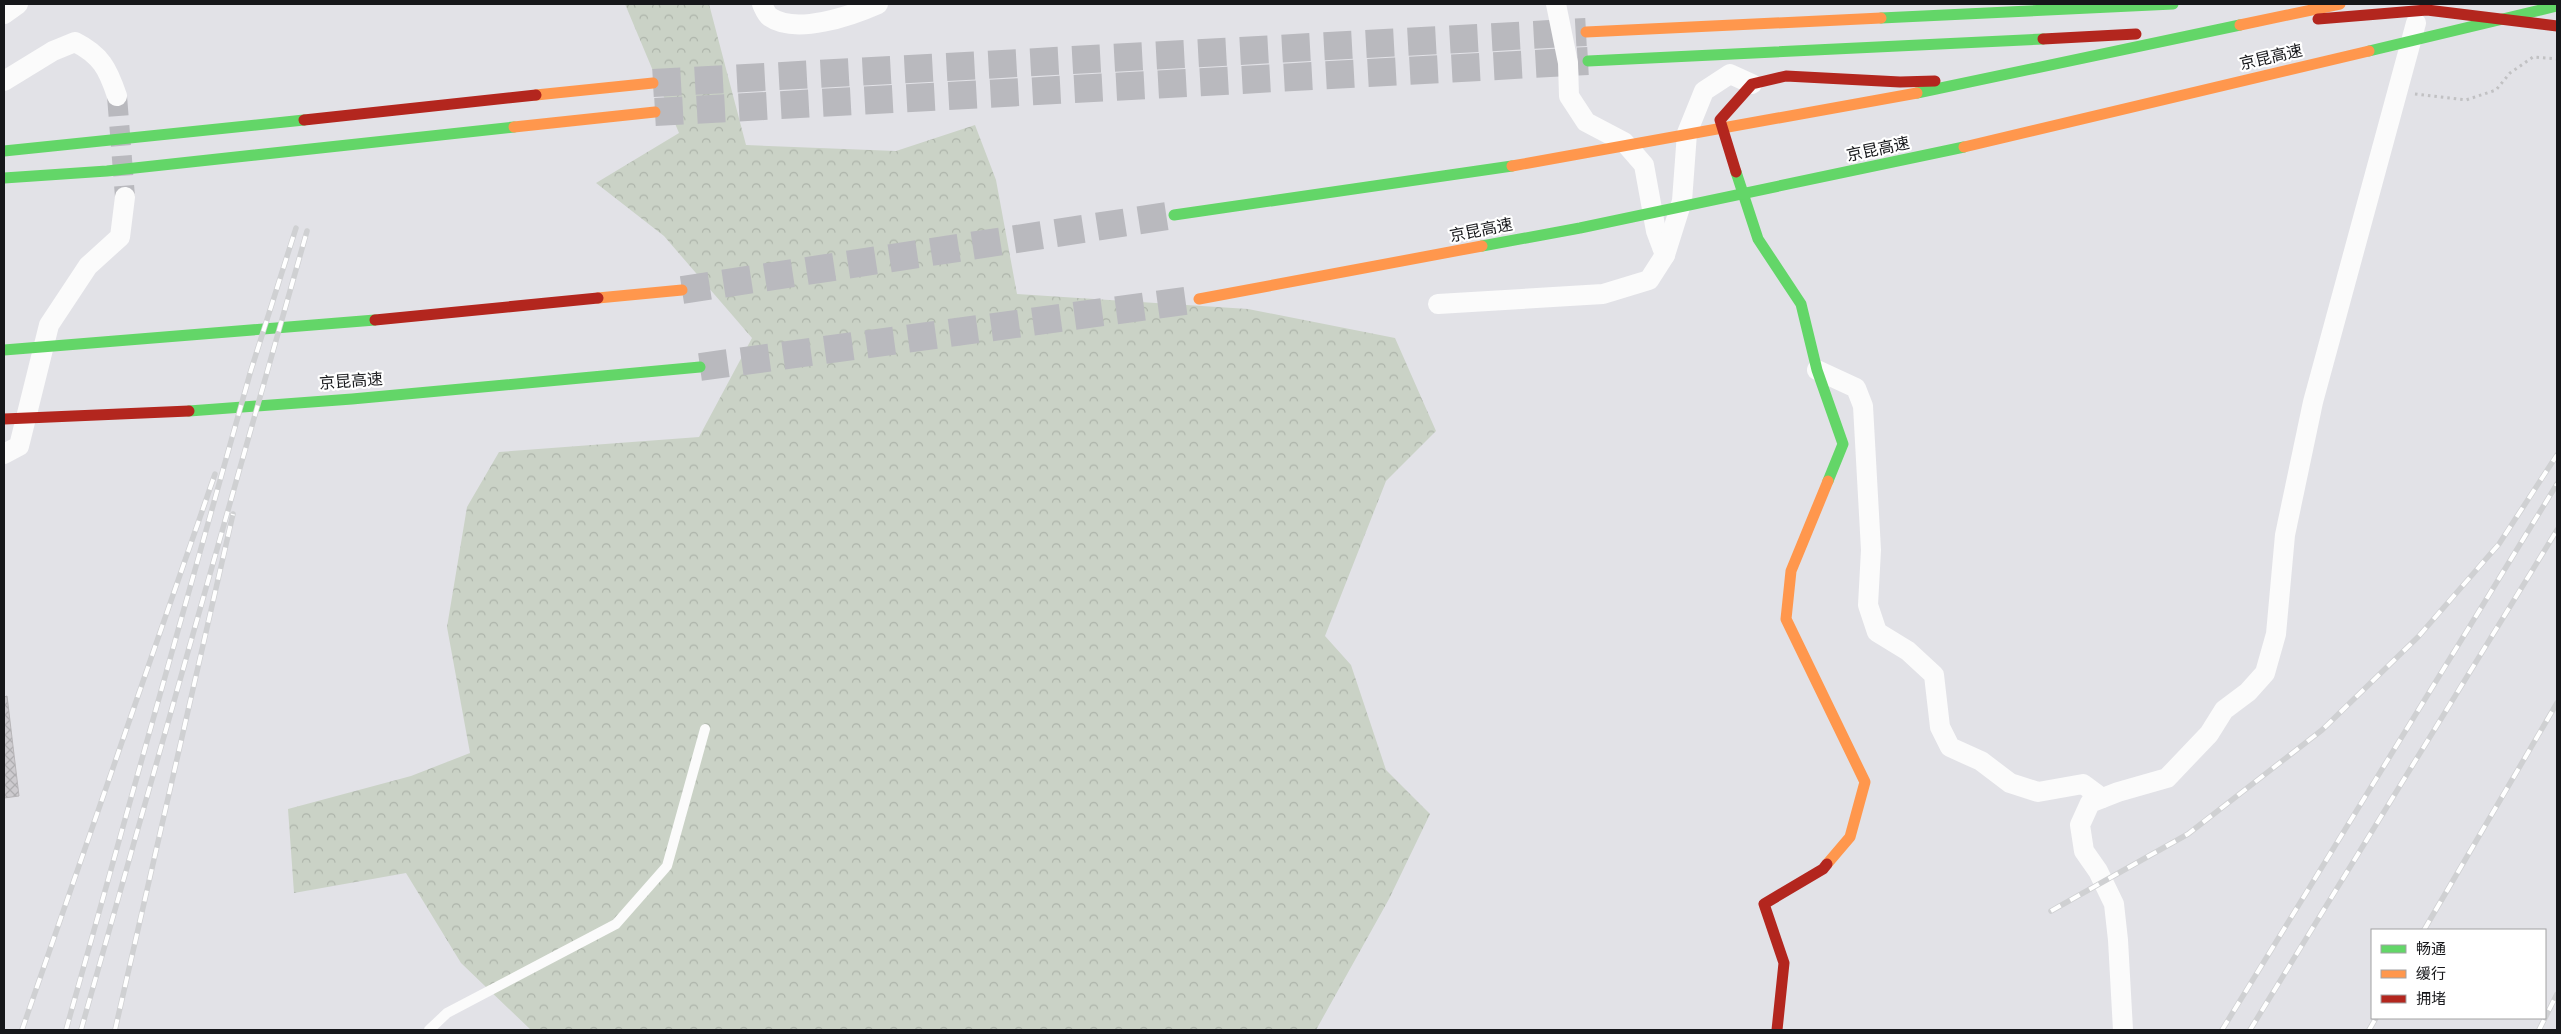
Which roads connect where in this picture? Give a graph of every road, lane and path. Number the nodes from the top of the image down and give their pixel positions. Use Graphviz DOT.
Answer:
graph roads {
  1 [pos="18,4"];
  2 [pos="762,4"];
  3 [pos="878,4"];
  4 [pos="1556,4"];
  5 [pos="2173,4"];
  6 [pos="2340,4"];
  7 [pos="2557,6"];
  8 [pos="4,14"];
  9 [pos="2416,22"];
  10 [pos="2557,26"];
  11 [pos="1586,32"];
  12 [pos="2081,51"];
  13 [pos="2557,59"];
  14 [pos="1588,61"];
  15 [pos="4,82"];
  16 [pos="653,83"];
  17 [pos="1752,84"];
  18 [pos="2396,91"];
  19 [pos="117,96"];
  20 [pos="655,112"];
  21 [pos="4,151"];
  22 [pos="4,178"];
  23 [pos="125,197"];
  24 [pos="1174,215"];
  25 [pos="1665,255"];
  26 [pos="682,290"];
  27 [pos="1199,299"];
  28 [pos="1438,304"];
  29 [pos="4,350"];
  30 [pos="700,367"];
  31 [pos="1817,370"];
  32 [pos="4,419"];
  33 [pos="4,454"];
  34 [pos="705,729"];
  35 [pos="2102,798"];
  36 [pos="429,1030"];
  37 [pos="1777,1030"];
  38 [pos="2123,1030"];
  1 -- 8 [label="street"];
  2 -- 3 [label="street"];
  4 -- 25 [label="street"];
  5 -- 11 [label="main road"];
  6 -- 24 [label="main road"];
  7 -- 27 [label="main road, 京昆高速"];
  9 -- 18 [label="street"];
  10 -- 14 [label="main road"];
  12 -- 17 [label="main road"];
  13 -- 18 [label="path"];
  15 -- 19 [label="street"];
  16 -- 21 [label="main road"];
  17 -- 25 [label="street"];
  17 -- 31 [label="main road"];
  18 -- 35 [label="street"];
  20 -- 22 [label="main road"];
  23 -- 33 [label="street"];
  25 -- 28 [label="street"];
  26 -- 29 [label="main road"];
  30 -- 32 [label="main road, 京昆高速"];
  31 -- 35 [label="street"];
  31 -- 37 [label="main road"];
  34 -- 36 [label="lane"];
  35 -- 38 [label="street"];
}
